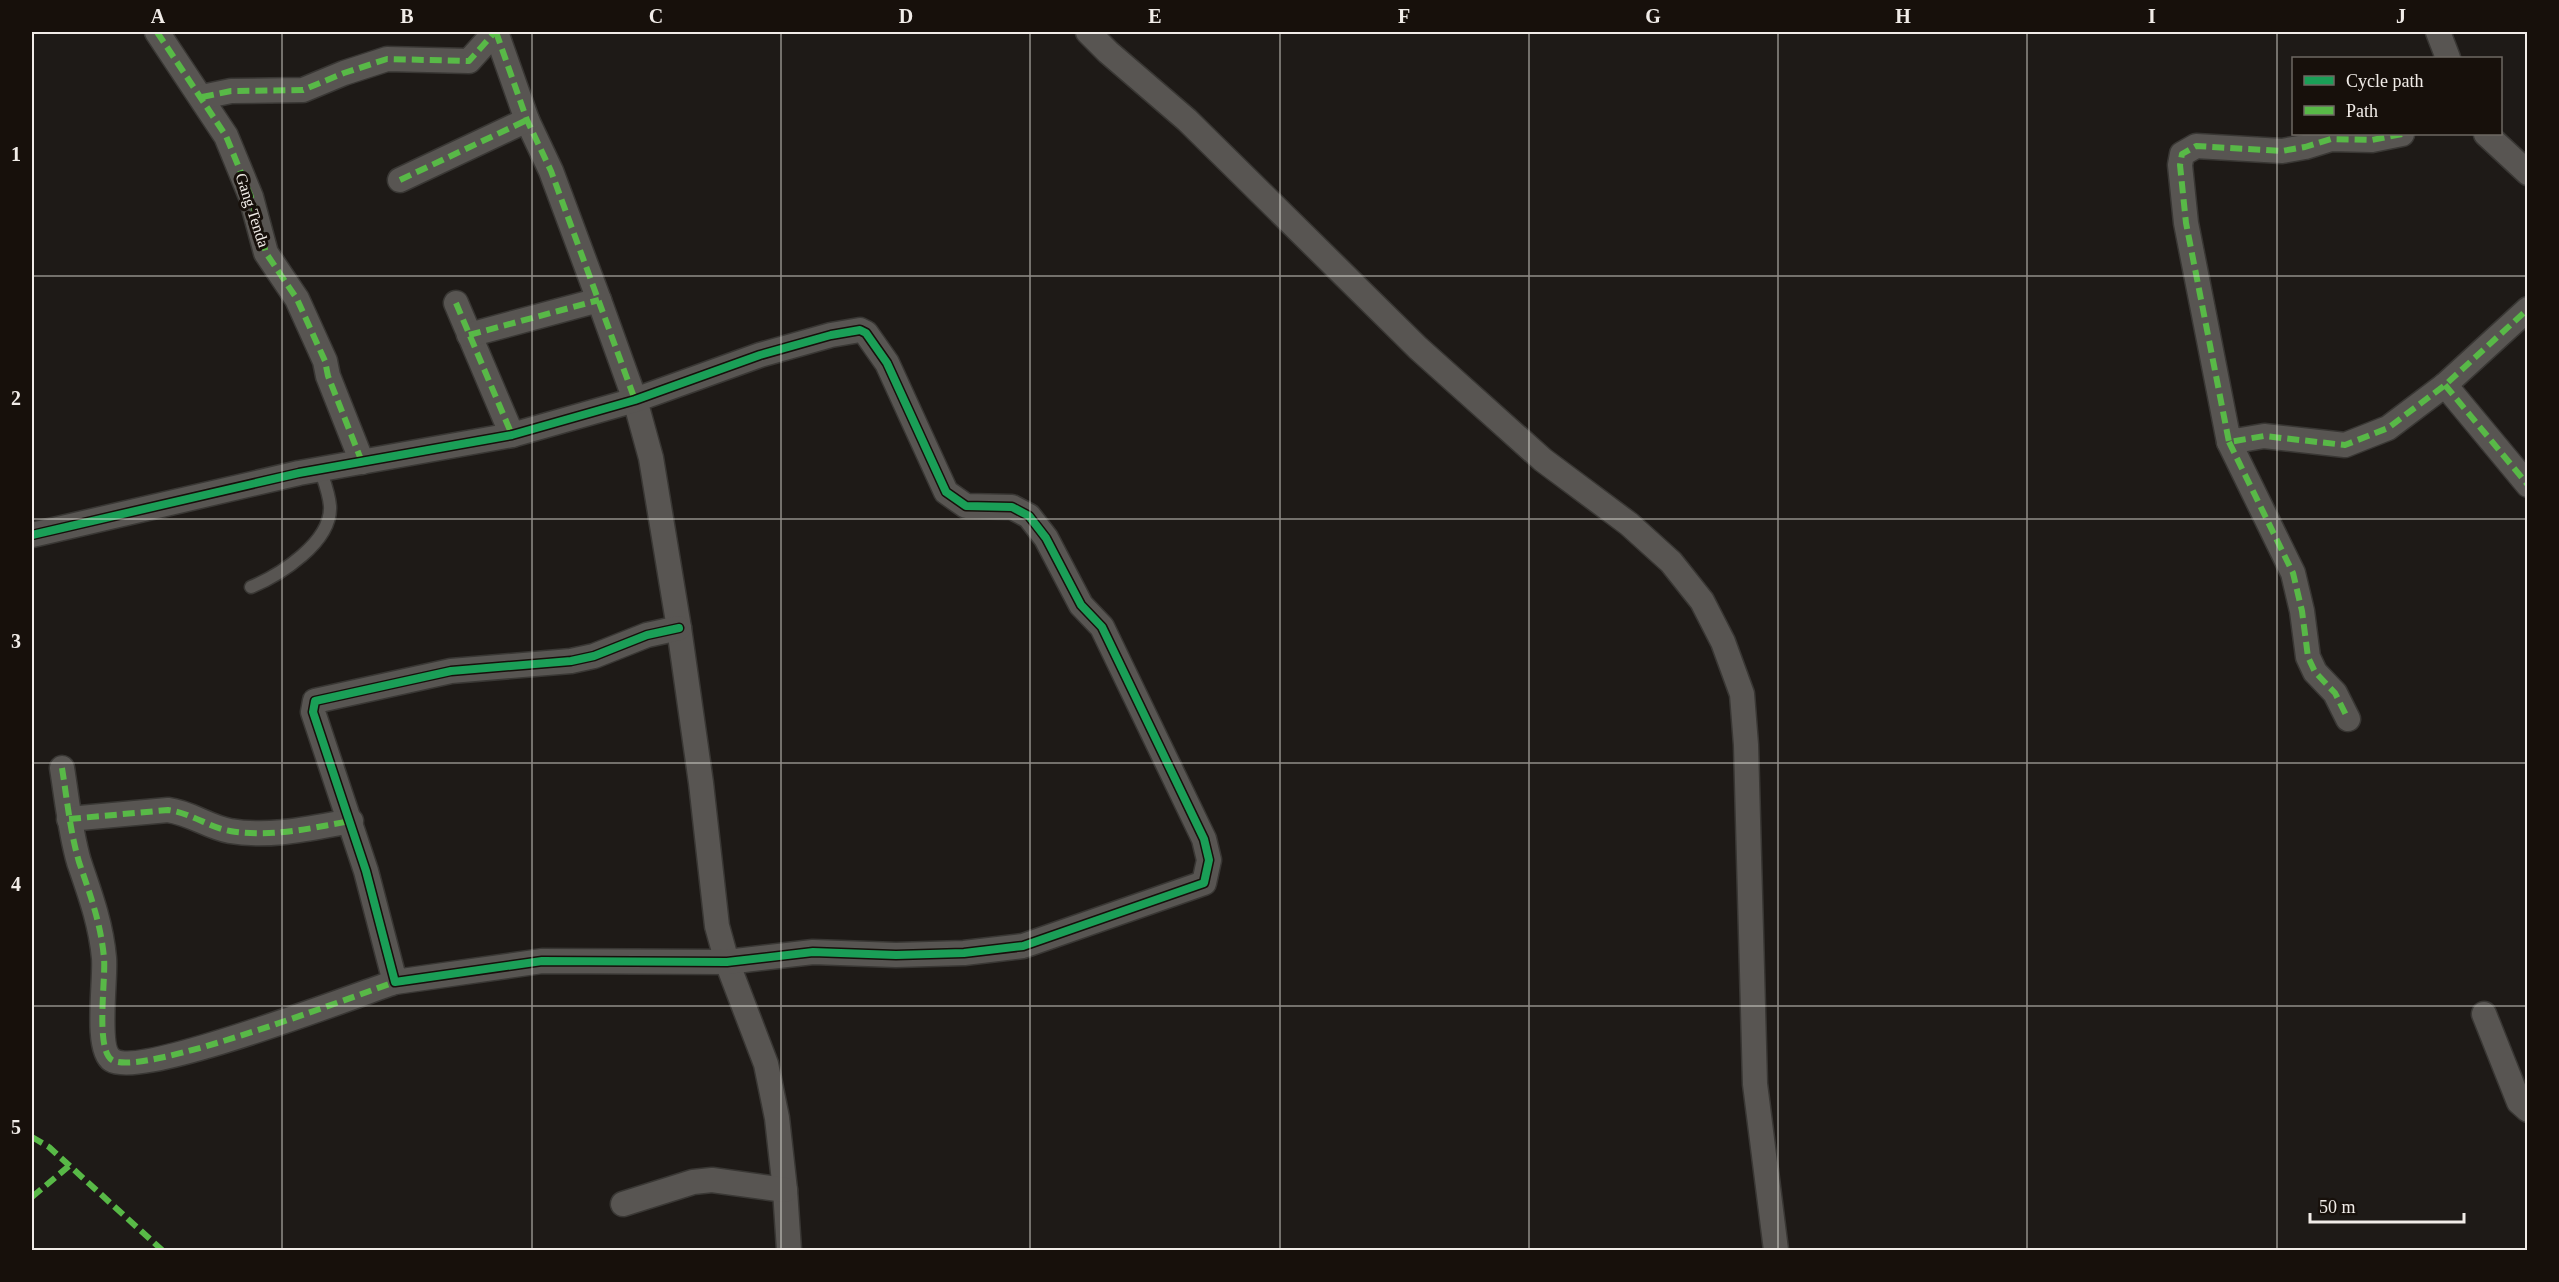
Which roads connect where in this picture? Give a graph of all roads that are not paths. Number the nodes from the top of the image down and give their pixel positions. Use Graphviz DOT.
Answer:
graph roads {
  1 [pos="157,32"];
  2 [pos="496,32"];
  3 [pos="1088,32"];
  4 [pos="2438,32"];
  5 [pos="2448,57"];
  6 [pos="202,97"];
  7 [pos="527,120"];
  8 [pos="2397,135"];
  9 [pos="2487,135"];
  10 [pos="2528,173"];
  11 [pos="400,180"];
  12 [pos="599,300"];
  13 [pos="456,303"];
  14 [pos="2528,309"];
  15 [pos="470,335"];
  16 [pos="2445,385"];
  17 [pos="635,400"];
  18 [pos="512,435"];
  19 [pos="2229,442"];
  20 [pos="362,462"];
  21 [pos="320,469"];
  22 [pos="2528,485"];
  23 [pos="32,535"];
  24 [pos="251,587"];
  25 [pos="679,628"];
  26 [pos="2348,719"];
  27 [pos="62,768"];
  28 [pos="69,819"];
  29 [pos="351,821"];
  30 [pos="727,962"];
  31 [pos="395,982"];
  32 [pos="2484,1014"];
  33 [pos="2528,1110"];
  34 [pos="785,1190"];
  35 [pos="623,1204"];
  36 [pos="789,1251"];
  37 [pos="1776,1251"];
  1 -- 6 [label="street, Gang Tenda"];
  2 -- 6 [label="street"];
  2 -- 7 [label="street"];
  3 -- 37 [label="street"];
  4 -- 5 [label="street"];
  6 -- 20 [label="street, Gang Tenda"];
  7 -- 11 [label="street"];
  7 -- 12 [label="street"];
  8 -- 19 [label="street"];
  9 -- 10 [label="street"];
  12 -- 15 [label="street"];
  12 -- 17 [label="street"];
  13 -- 15 [label="street"];
  14 -- 16 [label="street"];
  15 -- 18 [label="street"];
  16 -- 19 [label="street"];
  16 -- 22 [label="street"];
  17 -- 18 [label="street"];
  17 -- 25 [label="street"];
  17 -- 30 [label="street"];
  18 -- 20 [label="street"];
  19 -- 26 [label="street"];
  20 -- 21 [label="street"];
  21 -- 23 [label="street"];
  21 -- 24 [label="lane"];
  25 -- 29 [label="street"];
  25 -- 30 [label="street"];
  27 -- 28 [label="street"];
  28 -- 29 [label="street"];
  28 -- 31 [label="street"];
  29 -- 31 [label="street"];
  30 -- 31 [label="street"];
  30 -- 34 [label="street"];
  32 -- 33 [label="street"];
  34 -- 35 [label="street"];
  34 -- 36 [label="street"];
}
